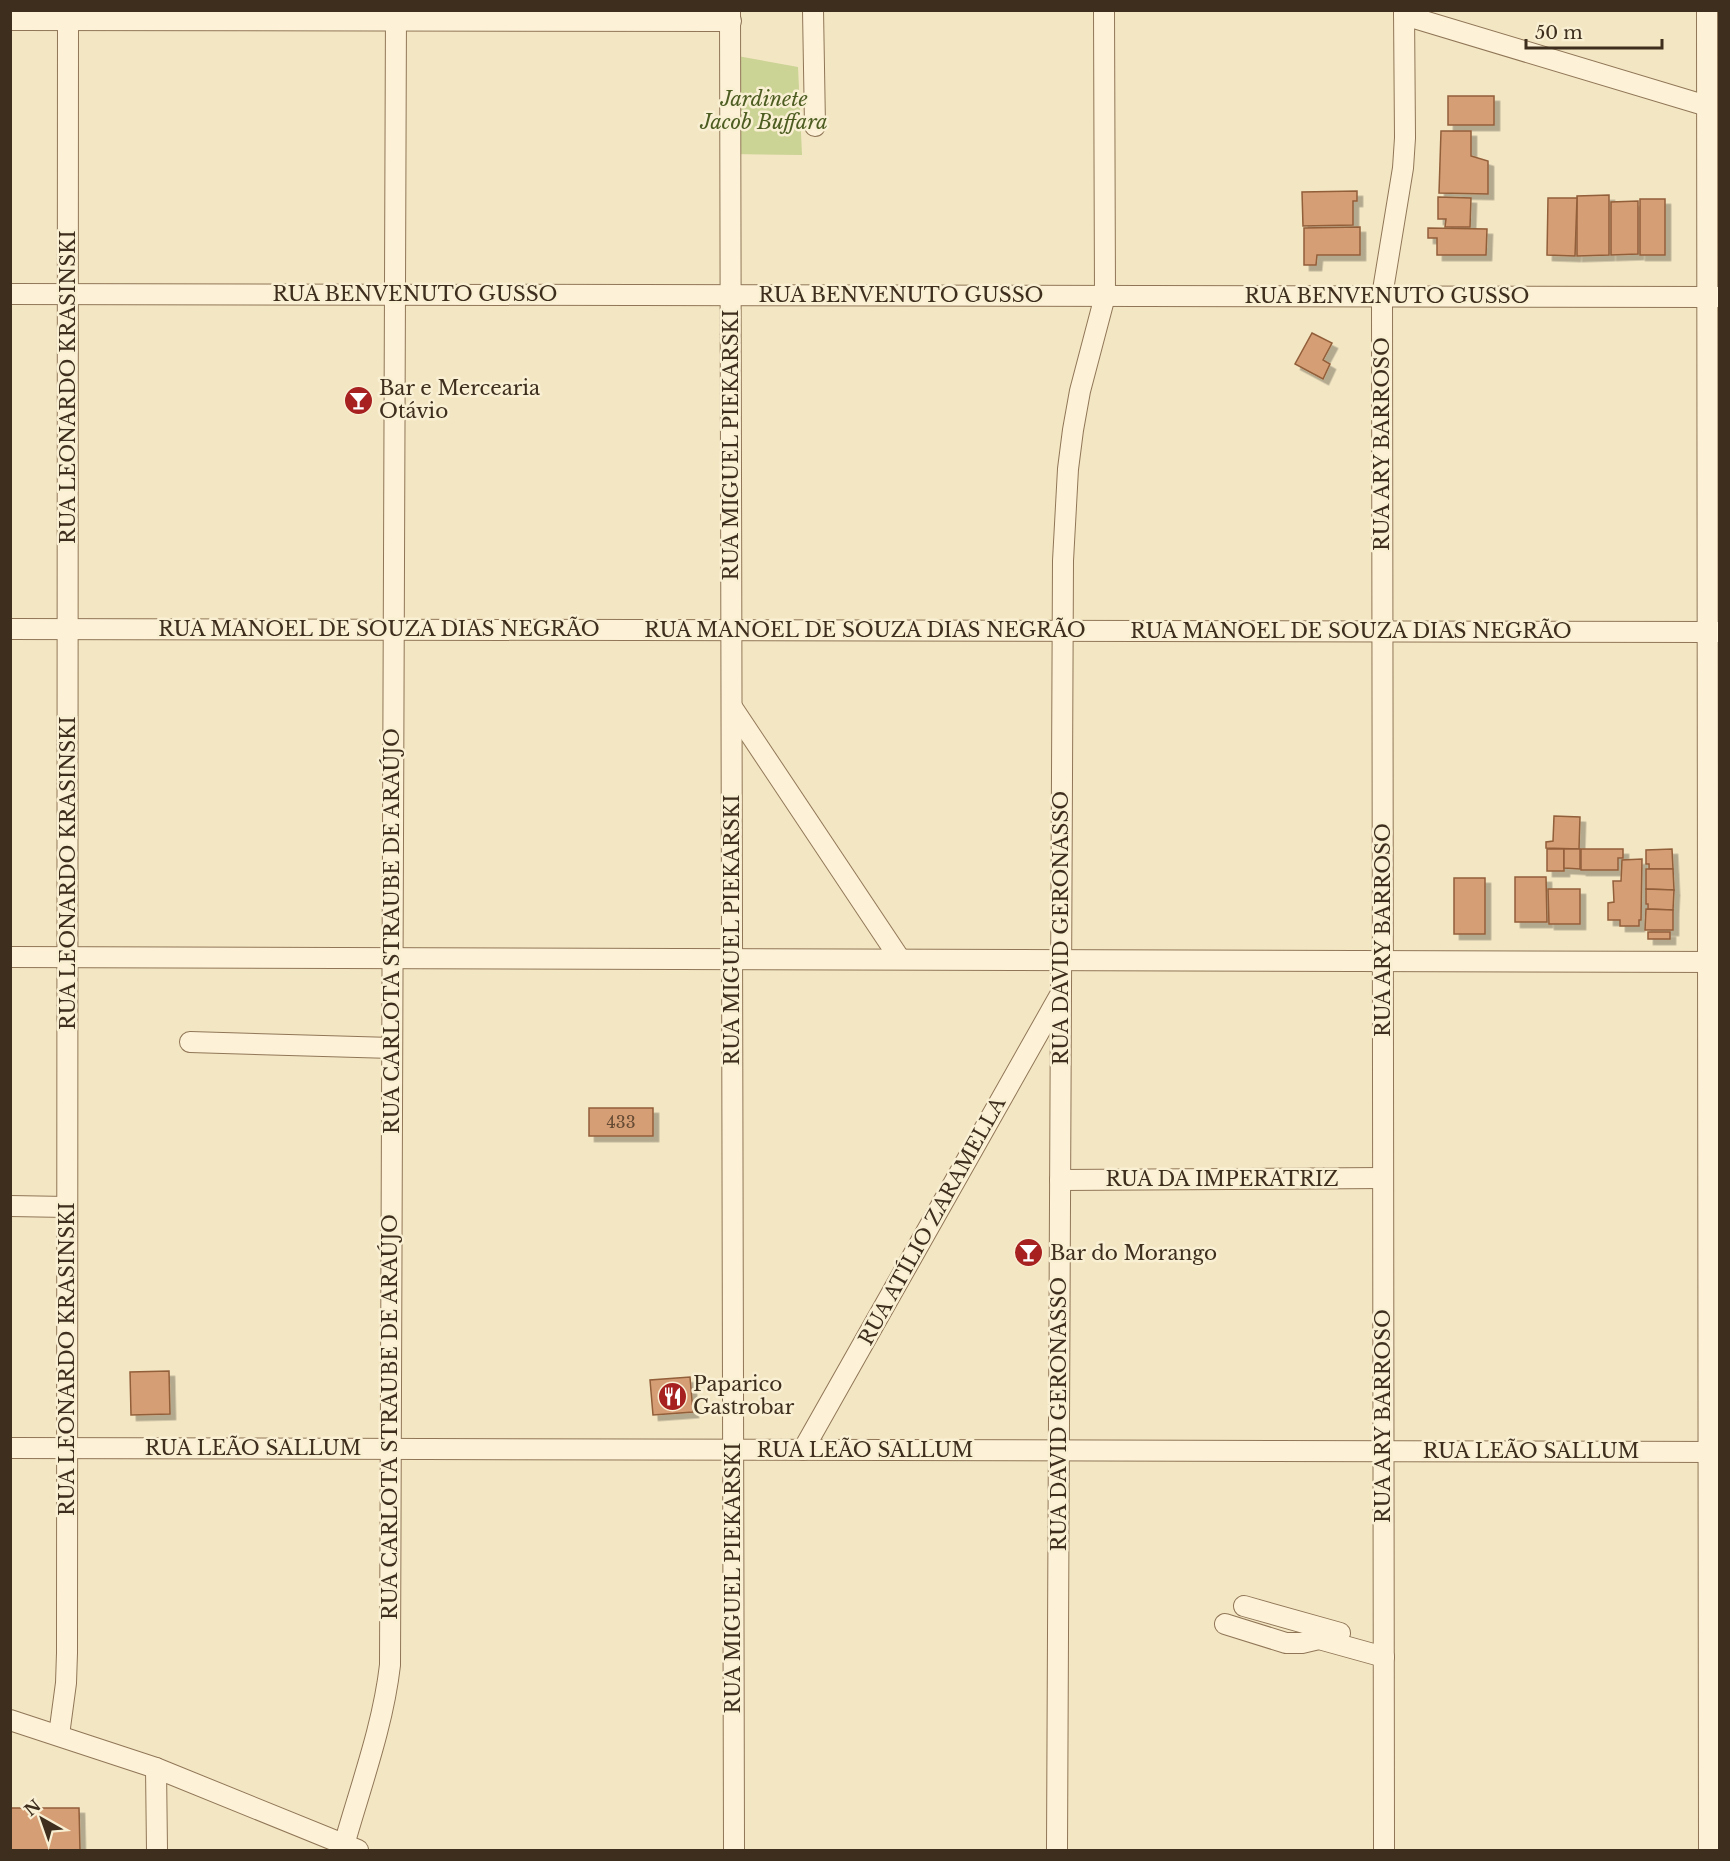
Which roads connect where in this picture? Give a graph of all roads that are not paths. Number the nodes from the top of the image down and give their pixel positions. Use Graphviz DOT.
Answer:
graph roads {
  1 [pos="813,10"];
  2 [pos="1104,10"];
  3 [pos="1707,10"];
  4 [pos="1404,13"];
  5 [pos="68,15"];
  6 [pos="396,16"];
  7 [pos="730,16"];
  8 [pos="10,20"];
  9 [pos="1707,106"];
  10 [pos="815,126"];
  11 [pos="10,294"];
  12 [pos="68,294"];
  13 [pos="395,294"];
  14 [pos="731,295"];
  15 [pos="1106,296"];
  16 [pos="1382,296"];
  17 [pos="1713,297"];
  18 [pos="10,629"];
  19 [pos="68,629"];
  20 [pos="393,630"];
  21 [pos="732,630"];
  22 [pos="1063,631"];
  23 [pos="1382,631"];
  24 [pos="1714,632"];
  25 [pos="732,707"];
  26 [pos="10,957"];
  27 [pos="68,957"];
  28 [pos="392,958"];
  29 [pos="732,959"];
  30 [pos="900,959"];
  31 [pos="1061,960"];
  32 [pos="1383,961"];
  33 [pos="1714,962"];
  34 [pos="1061,993"];
  35 [pos="190,1042"];
  36 [pos="392,1048"];
  37 [pos="1383,1178"];
  38 [pos="1060,1180"];
  39 [pos="10,1206"];
  40 [pos="67,1207"];
  41 [pos="10,1448"];
  42 [pos="67,1448"];
  43 [pos="390,1449"];
  44 [pos="733,1449"];
  45 [pos="803,1450"];
  46 [pos="1059,1450"];
  47 [pos="1383,1451"];
  48 [pos="1714,1452"];
  49 [pos="1244,1606"];
  50 [pos="1225,1624"];
  51 [pos="1384,1649"];
  52 [pos="10,1720"];
  53 [pos="59,1735"];
  54 [pos="156,1768"];
  55 [pos="351,1848"];
  56 [pos="157,1851"];
  57 [pos="734,1851"];
  58 [pos="1057,1851"];
  59 [pos="1384,1851"];
  60 [pos="1709,1851"];
  1 -- 10 [label="street"];
  2 -- 15 [label="street, RUA DAVID GERONASSO"];
  3 -- 9 [label="street"];
  4 -- 9 [label="street"];
  4 -- 16 [label="street, RUA ARY BARROSO"];
  5 -- 6 [label="street"];
  5 -- 8 [label="street"];
  5 -- 12 [label="street, RUA LEONARDO KRASINSKI"];
  6 -- 7 [label="street"];
  6 -- 13 [label="street, RUA CARLOTA STRAUBE DE ARAÚJO"];
  7 -- 14 [label="street, RUA MIGUEL PIEKARSKI"];
  9 -- 17 [label="street"];
  11 -- 12 [label="street, RUA BENVENUTO GUSSO"];
  12 -- 13 [label="street, RUA BENVENUTO GUSSO"];
  12 -- 19 [label="street, RUA LEONARDO KRASINSKI"];
  13 -- 14 [label="street, RUA BENVENUTO GUSSO"];
  13 -- 20 [label="street, RUA CARLOTA STRAUBE DE ARAÚJO"];
  14 -- 15 [label="street, RUA BENVENUTO GUSSO"];
  14 -- 21 [label="street, RUA MIGUEL PIEKARSKI"];
  15 -- 16 [label="street, RUA BENVENUTO GUSSO"];
  15 -- 22 [label="street, RUA DAVID GERONASSO"];
  16 -- 17 [label="street, RUA BENVENUTO GUSSO"];
  16 -- 23 [label="street, RUA ARY BARROSO"];
  17 -- 24 [label="street"];
  18 -- 19 [label="street, RUA MANOEL DE SOUZA DIAS NEGRÃO"];
  19 -- 20 [label="street, RUA MANOEL DE SOUZA DIAS NEGRÃO"];
  19 -- 27 [label="street, RUA LEONARDO KRASINSKI"];
  20 -- 21 [label="street, RUA MANOEL DE SOUZA DIAS NEGRÃO"];
  20 -- 28 [label="street, RUA CARLOTA STRAUBE DE ARAÚJO"];
  21 -- 22 [label="street, RUA MANOEL DE SOUZA DIAS NEGRÃO"];
  21 -- 25 [label="street, RUA MIGUEL PIEKARSKI"];
  22 -- 23 [label="street, RUA MANOEL DE SOUZA DIAS NEGRÃO"];
  22 -- 31 [label="street, RUA DAVID GERONASSO"];
  23 -- 24 [label="street, RUA MANOEL DE SOUZA DIAS NEGRÃO"];
  23 -- 32 [label="street, RUA ARY BARROSO"];
  24 -- 33 [label="street"];
  25 -- 29 [label="street, RUA MIGUEL PIEKARSKI"];
  25 -- 30 [label="street"];
  26 -- 27 [label="street"];
  27 -- 28 [label="street"];
  27 -- 40 [label="street, RUA LEONARDO KRASINSKI"];
  28 -- 29 [label="street"];
  28 -- 36 [label="street, RUA CARLOTA STRAUBE DE ARAÚJO"];
  29 -- 30 [label="street"];
  29 -- 44 [label="street, RUA MIGUEL PIEKARSKI"];
  30 -- 31 [label="street"];
  31 -- 32 [label="street"];
  31 -- 34 [label="street, RUA DAVID GERONASSO"];
  32 -- 33 [label="street"];
  32 -- 37 [label="street, RUA ARY BARROSO"];
  33 -- 48 [label="street"];
  34 -- 38 [label="street, RUA DAVID GERONASSO"];
  34 -- 45 [label="street, RUA ATÍLIO ZARAMELLA"];
  35 -- 36 [label="street"];
  36 -- 43 [label="street, RUA CARLOTA STRAUBE DE ARAÚJO"];
  37 -- 38 [label="street, RUA DA IMPERATRIZ"];
  37 -- 47 [label="street, RUA ARY BARROSO"];
  38 -- 46 [label="street, RUA DAVID GERONASSO"];
  39 -- 40 [label="street"];
  40 -- 42 [label="street, RUA LEONARDO KRASINSKI"];
  41 -- 42 [label="street, RUA LEÃO SALLUM"];
  42 -- 43 [label="street, RUA LEÃO SALLUM"];
  42 -- 53 [label="street, RUA LEONARDO KRASINSKI"];
  43 -- 44 [label="street, RUA LEÃO SALLUM"];
  43 -- 55 [label="street, RUA CARLOTA STRAUBE DE ARAÚJO"];
  44 -- 45 [label="street, RUA LEÃO SALLUM"];
  44 -- 57 [label="street, RUA MIGUEL PIEKARSKI"];
  45 -- 46 [label="street, RUA LEÃO SALLUM"];
  46 -- 47 [label="street, RUA LEÃO SALLUM"];
  46 -- 58 [label="street, RUA DAVID GERONASSO"];
  47 -- 48 [label="street, RUA LEÃO SALLUM"];
  47 -- 51 [label="street, RUA ARY BARROSO"];
  48 -- 60 [label="street"];
  49 -- 51 [label="street"];
  50 -- 51 [label="street"];
  51 -- 59 [label="street, RUA ARY BARROSO"];
  52 -- 53 [label="street"];
  53 -- 54 [label="street"];
  54 -- 55 [label="street"];
  54 -- 56 [label="street"];
}
